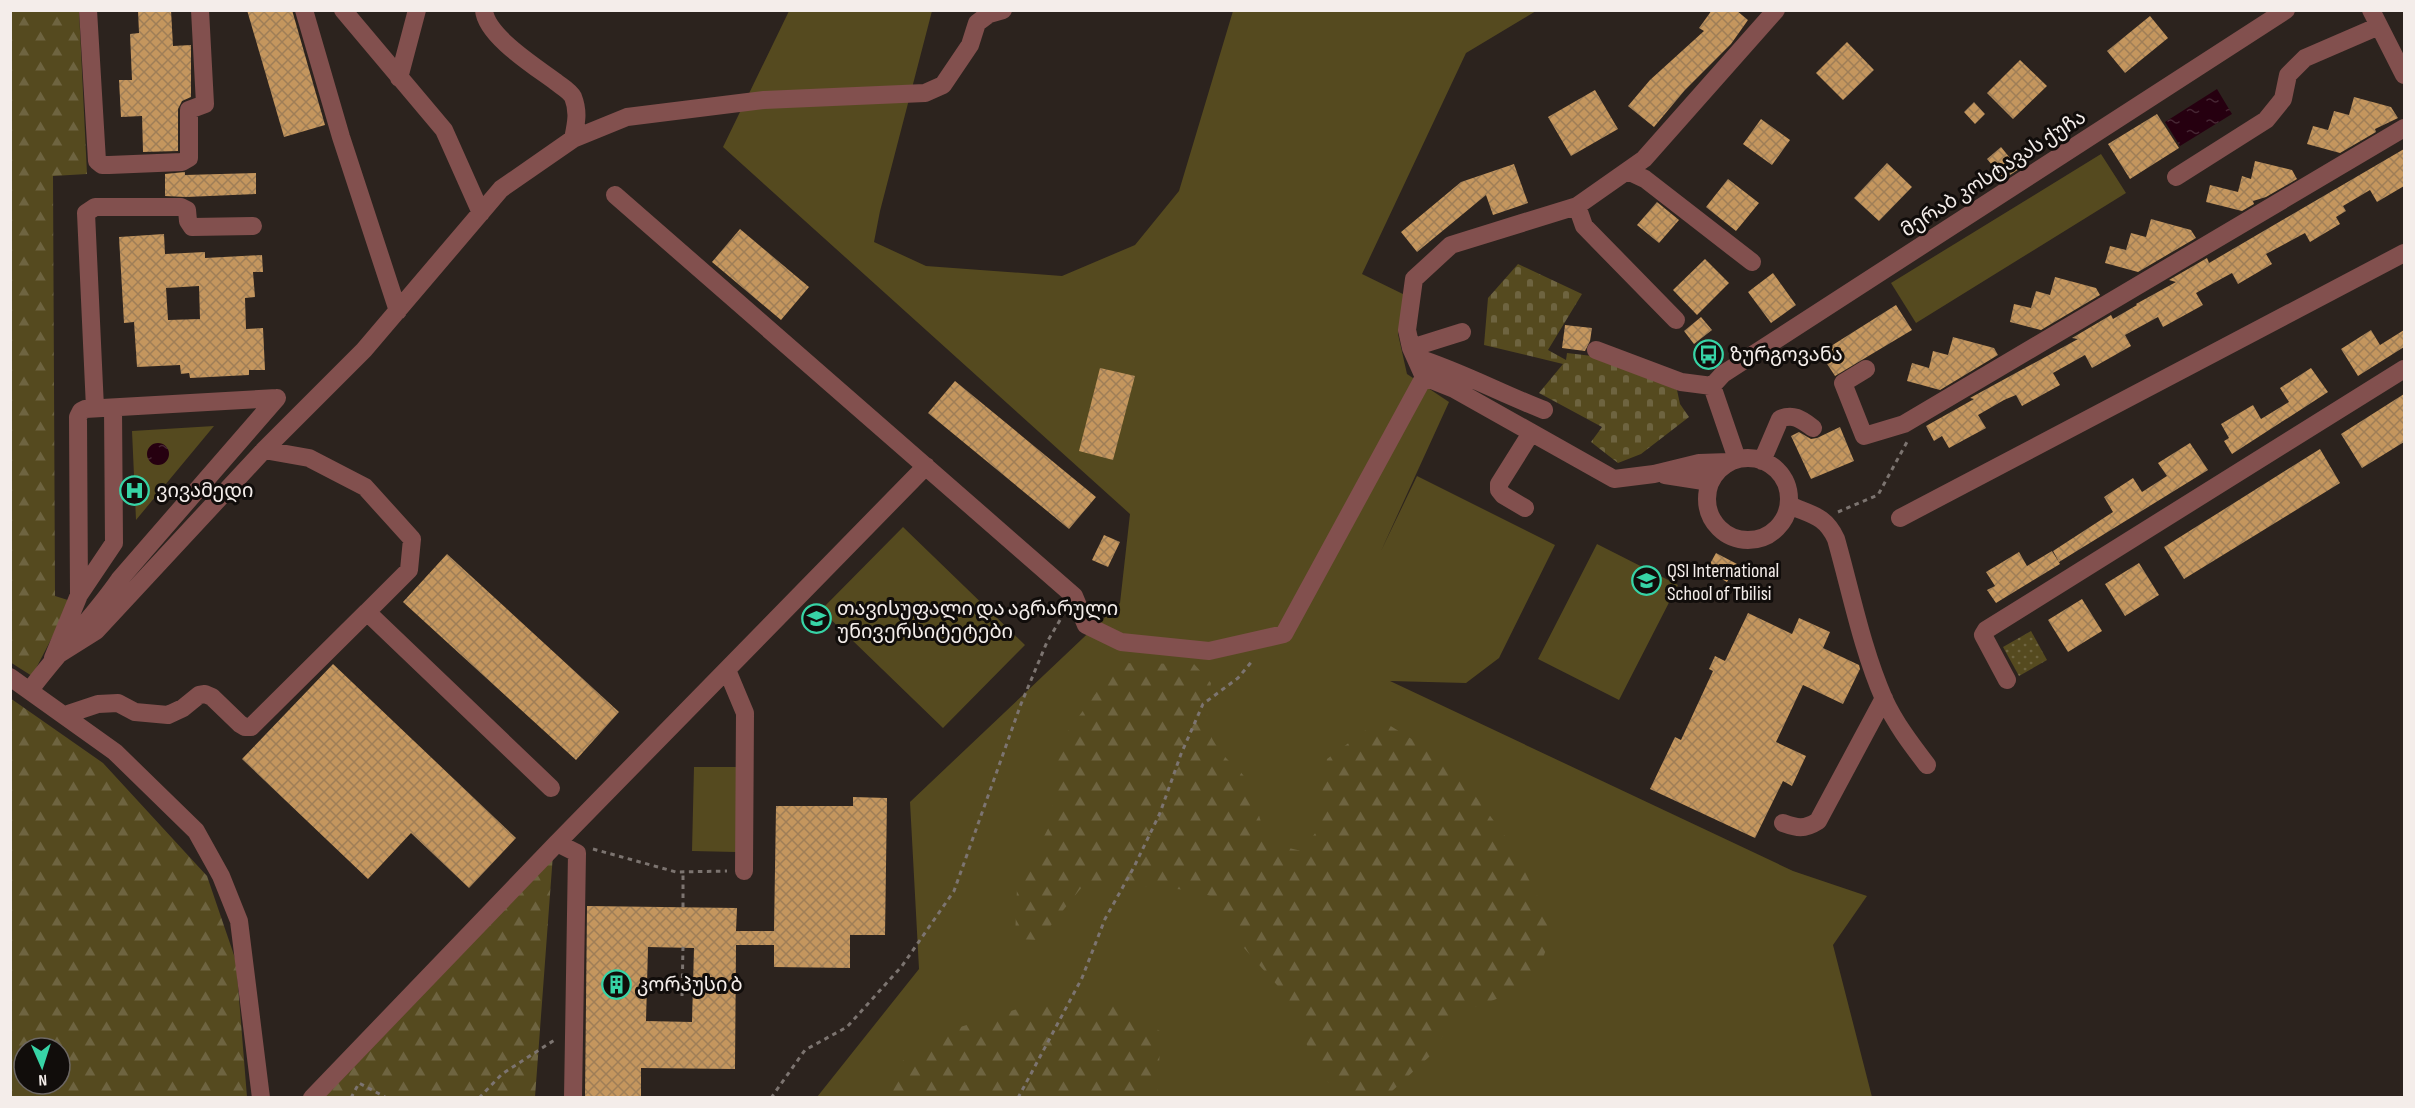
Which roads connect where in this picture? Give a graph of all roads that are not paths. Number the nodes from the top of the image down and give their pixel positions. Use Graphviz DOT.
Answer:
graph roads {
  1 [pos="88,10"];
  2 [pos="200,10"];
  3 [pos="304,10"];
  4 [pos="343,10"];
  5 [pos="417,10"];
  6 [pos="484,10"];
  7 [pos="1003,10"];
  8 [pos="1776,10"];
  9 [pos="2286,10"];
  10 [pos="2375,18"];
  11 [pos="2404,75"];
  12 [pos="399,78"];
  13 [pos="2404,128"];
  14 [pos="573,139"];
  15 [pos="1629,171"];
  16 [pos="2176,177"];
  17 [pos="615,195"];
  18 [pos="1577,206"];
  19 [pos="481,213"];
  20 [pos="253,226"];
  21 [pos="2404,253"];
  22 [pos="1752,262"];
  23 [pos="398,311"];
  24 [pos="1676,320"];
  25 [pos="1462,332"];
  26 [pos="1596,350"];
  27 [pos="1413,352"];
  28 [pos="1866,369"];
  29 [pos="2404,369"];
  30 [pos="1424,377"];
  31 [pos="1718,380"];
  32 [pos="95,408"];
  33 [pos="113,408"];
  34 [pos="1544,410"];
  35 [pos="1813,428"];
  36 [pos="1531,433"];
  37 [pos="264,450"];
  38 [pos="1733,461"];
  39 [pos="1762,461"];
  40 [pos="926,466"];
  41 [pos="1654,474"];
  42 [pos="1710,482"];
  43 [pos="1789,505"];
  44 [pos="1525,508"];
  45 [pos="1900,518"];
  46 [pos="79,595"];
  47 [pos="367,612"];
  48 [pos="53,658"];
  49 [pos="727,670"];
  50 [pos="10,677"];
  51 [pos="2007,680"];
  52 [pos="30,690"];
  53 [pos="1884,698"];
  54 [pos="65,715"];
  55 [pos="1928,765"];
  56 [pos="550,788"];
  57 [pos="1783,822"];
  58 [pos="557,843"];
  59 [pos="744,871"];
  60 [pos="261,1098"];
  61 [pos="312,1098"];
  62 [pos="573,1098"];
  1 -- 2 [label="street"];
  3 -- 23 [label="street"];
  4 -- 12 [label="street"];
  5 -- 12 [label="street"];
  6 -- 14 [label="street"];
  7 -- 14 [label="street"];
  8 -- 15 [label="street"];
  9 -- 31 [label="street, მერაბ კოსტავას ქუჩა"];
  10 -- 11 [label="street"];
  10 -- 16 [label="street"];
  12 -- 19 [label="street"];
  13 -- 28 [label="street"];
  14 -- 19 [label="street"];
  15 -- 18 [label="street"];
  15 -- 22 [label="street"];
  17 -- 40 [label="street"];
  18 -- 24 [label="street"];
  18 -- 27 [label="street"];
  19 -- 23 [label="street"];
  20 -- 32 [label="street"];
  21 -- 45 [label="street"];
  23 -- 37 [label="street"];
  25 -- 27 [label="street"];
  26 -- 31 [label="street"];
  27 -- 30 [label="street"];
  27 -- 34 [label="street"];
  29 -- 51 [label="street"];
  30 -- 36 [label="street"];
  30 -- 40 [label="street"];
  31 -- 38 [label="street"];
  32 -- 33 [label="street"];
  32 -- 46 [label="street"];
  33 -- 46 [label="street"];
  33 -- 48 [label="street"];
  35 -- 39 [label="street"];
  36 -- 41 [label="street"];
  36 -- 44 [label="street"];
  37 -- 47 [label="street"];
  37 -- 48 [label="street"];
  38 -- 39 [label="street"];
  38 -- 41 [label="street"];
  38 -- 42 [label="street"];
  39 -- 43 [label="street"];
  40 -- 49 [label="street"];
  41 -- 42 [label="street"];
  42 -- 43 [label="street"];
  43 -- 53 [label="street"];
  46 -- 48 [label="street"];
  47 -- 54 [label="street"];
  47 -- 56 [label="street"];
  48 -- 52 [label="street"];
  49 -- 58 [label="street"];
  49 -- 59 [label="street"];
  50 -- 52 [label="street"];
  52 -- 54 [label="street"];
  53 -- 55 [label="street"];
  53 -- 57 [label="street"];
  54 -- 60 [label="street"];
  58 -- 61 [label="street"];
  58 -- 62 [label="street"];
}
